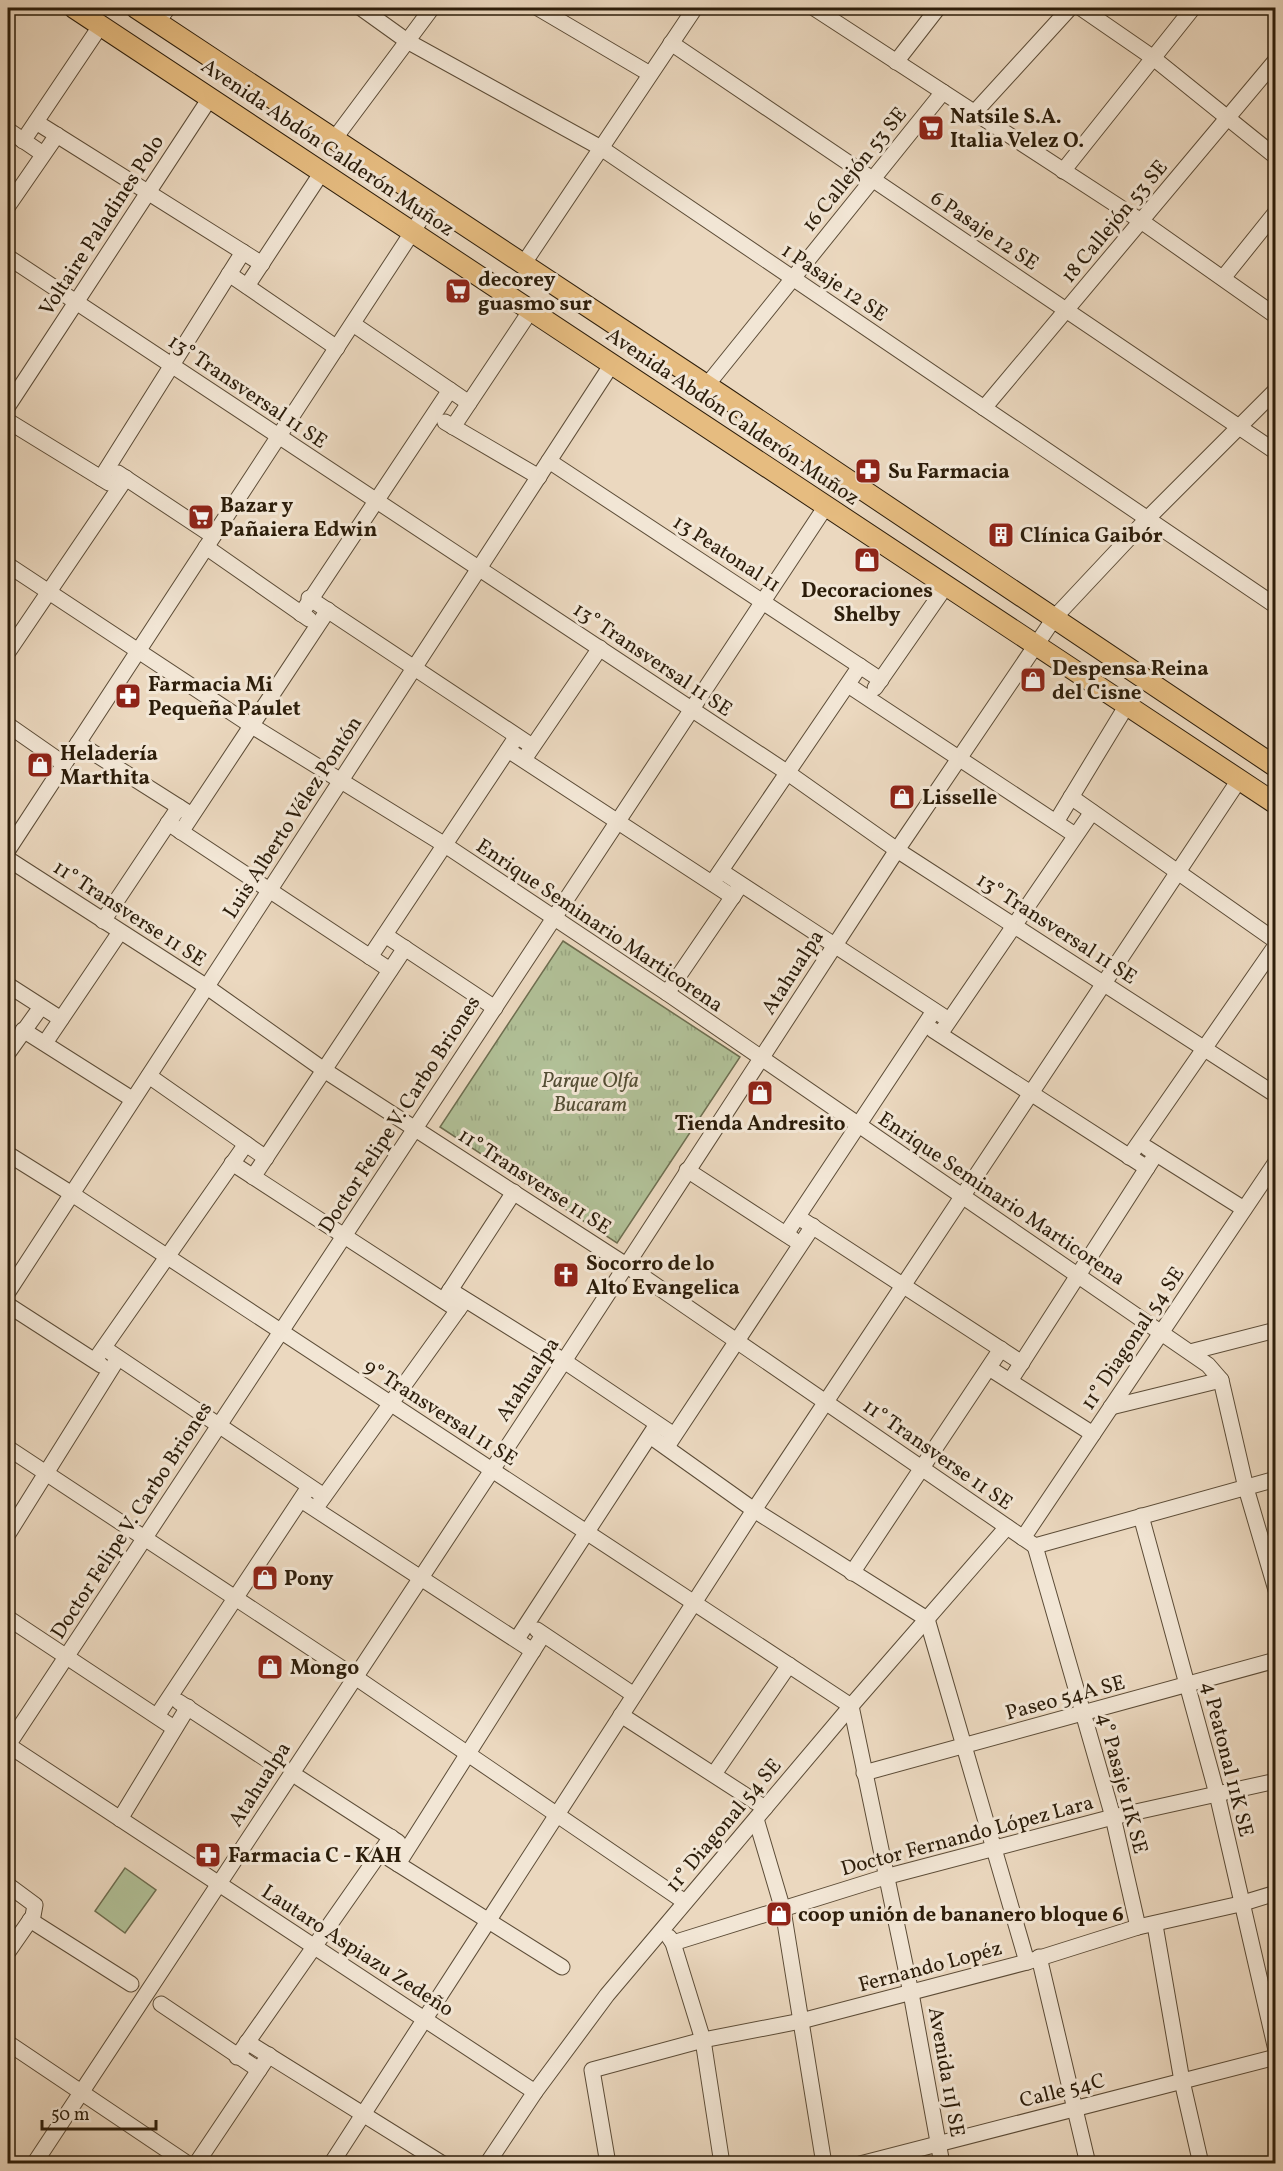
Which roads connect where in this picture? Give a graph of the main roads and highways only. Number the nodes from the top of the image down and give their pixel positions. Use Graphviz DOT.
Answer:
graph roads {
  1 [pos="74,8"];
  2 [pos="136,8"];
  3 [pos="163,15"];
  4 [pos="1275,767"];
  5 [pos="1275,804"];
  1 -- 5 [label="main road, Avenida Abdón Calderón Muñoz"];
  2 -- 3 [label="main road, Avenida Abdón Calderón Muñoz"];
  3 -- 4 [label="main road, Avenida Abdón Calderón Muñoz"];
}
